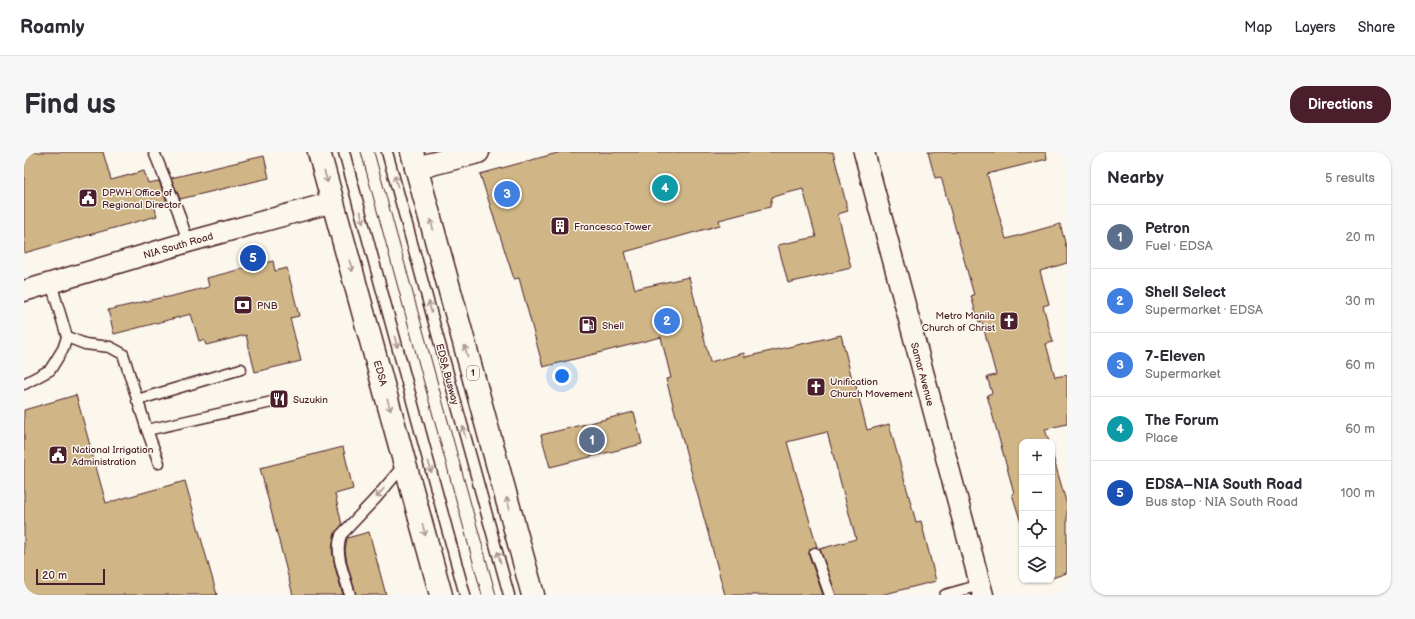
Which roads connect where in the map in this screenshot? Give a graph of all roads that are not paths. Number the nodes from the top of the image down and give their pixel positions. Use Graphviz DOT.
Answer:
graph roads {
  1 [pos="154,152"];
  2 [pos="319,152"];
  3 [pos="344,152"];
  4 [pos="387,152"];
  5 [pos="478,152"];
  6 [pos="864,152"];
  7 [pos="414,160"];
  8 [pos="333,202"];
  9 [pos="188,242"];
  10 [pos="51,283"];
  11 [pos="24,291"];
  12 [pos="67,337"];
  13 [pos="241,369"];
  14 [pos="24,384"];
  15 [pos="137,400"];
  16 [pos="272,402"];
  17 [pos="147,430"];
  18 [pos="159,463"];
  19 [pos="406,464"];
  20 [pos="815,553"];
  21 [pos="982,590"];
  22 [pos="350,595"];
  23 [pos="441,595"];
  24 [pos="466,595"];
  25 [pos="509,595"];
  26 [pos="533,595"];
  27 [pos="830,595"];
  28 [pos="946,595"];
  1 -- 9 [label="lane"];
  2 -- 8 [label="main road, EDSA, one-way"];
  3 -- 24 [label="lane, one-way"];
  25 -- 4 [label="lane, EDSA Busway, one-way"];
  5 -- 7 [label="main road"];
  6 -- 21 [label="street, Samar Avenue"];
  26 -- 7 [label="main road, 1, one-way"];
  8 -- 9 [label="street, NIA South Road"];
  8 -- 19 [label="main road, EDSA, one-way"];
  9 -- 10 [label="street, NIA South Road"];
  10 -- 11 [label="street, NIA South Road"];
  10 -- 12 [label="lane"];
  12 -- 14 [label="lane"];
  12 -- 15 [label="lane"];
  13 -- 15 [label="lane"];
  15 -- 17 [label="lane"];
  16 -- 17 [label="lane"];
  17 -- 18 [label="lane"];
  19 -- 22 [label="lane, one-way"];
  19 -- 23 [label="main road, EDSA, one-way"];
  20 -- 27 [label="lane"];
  21 -- 28 [label="lane"];
}
